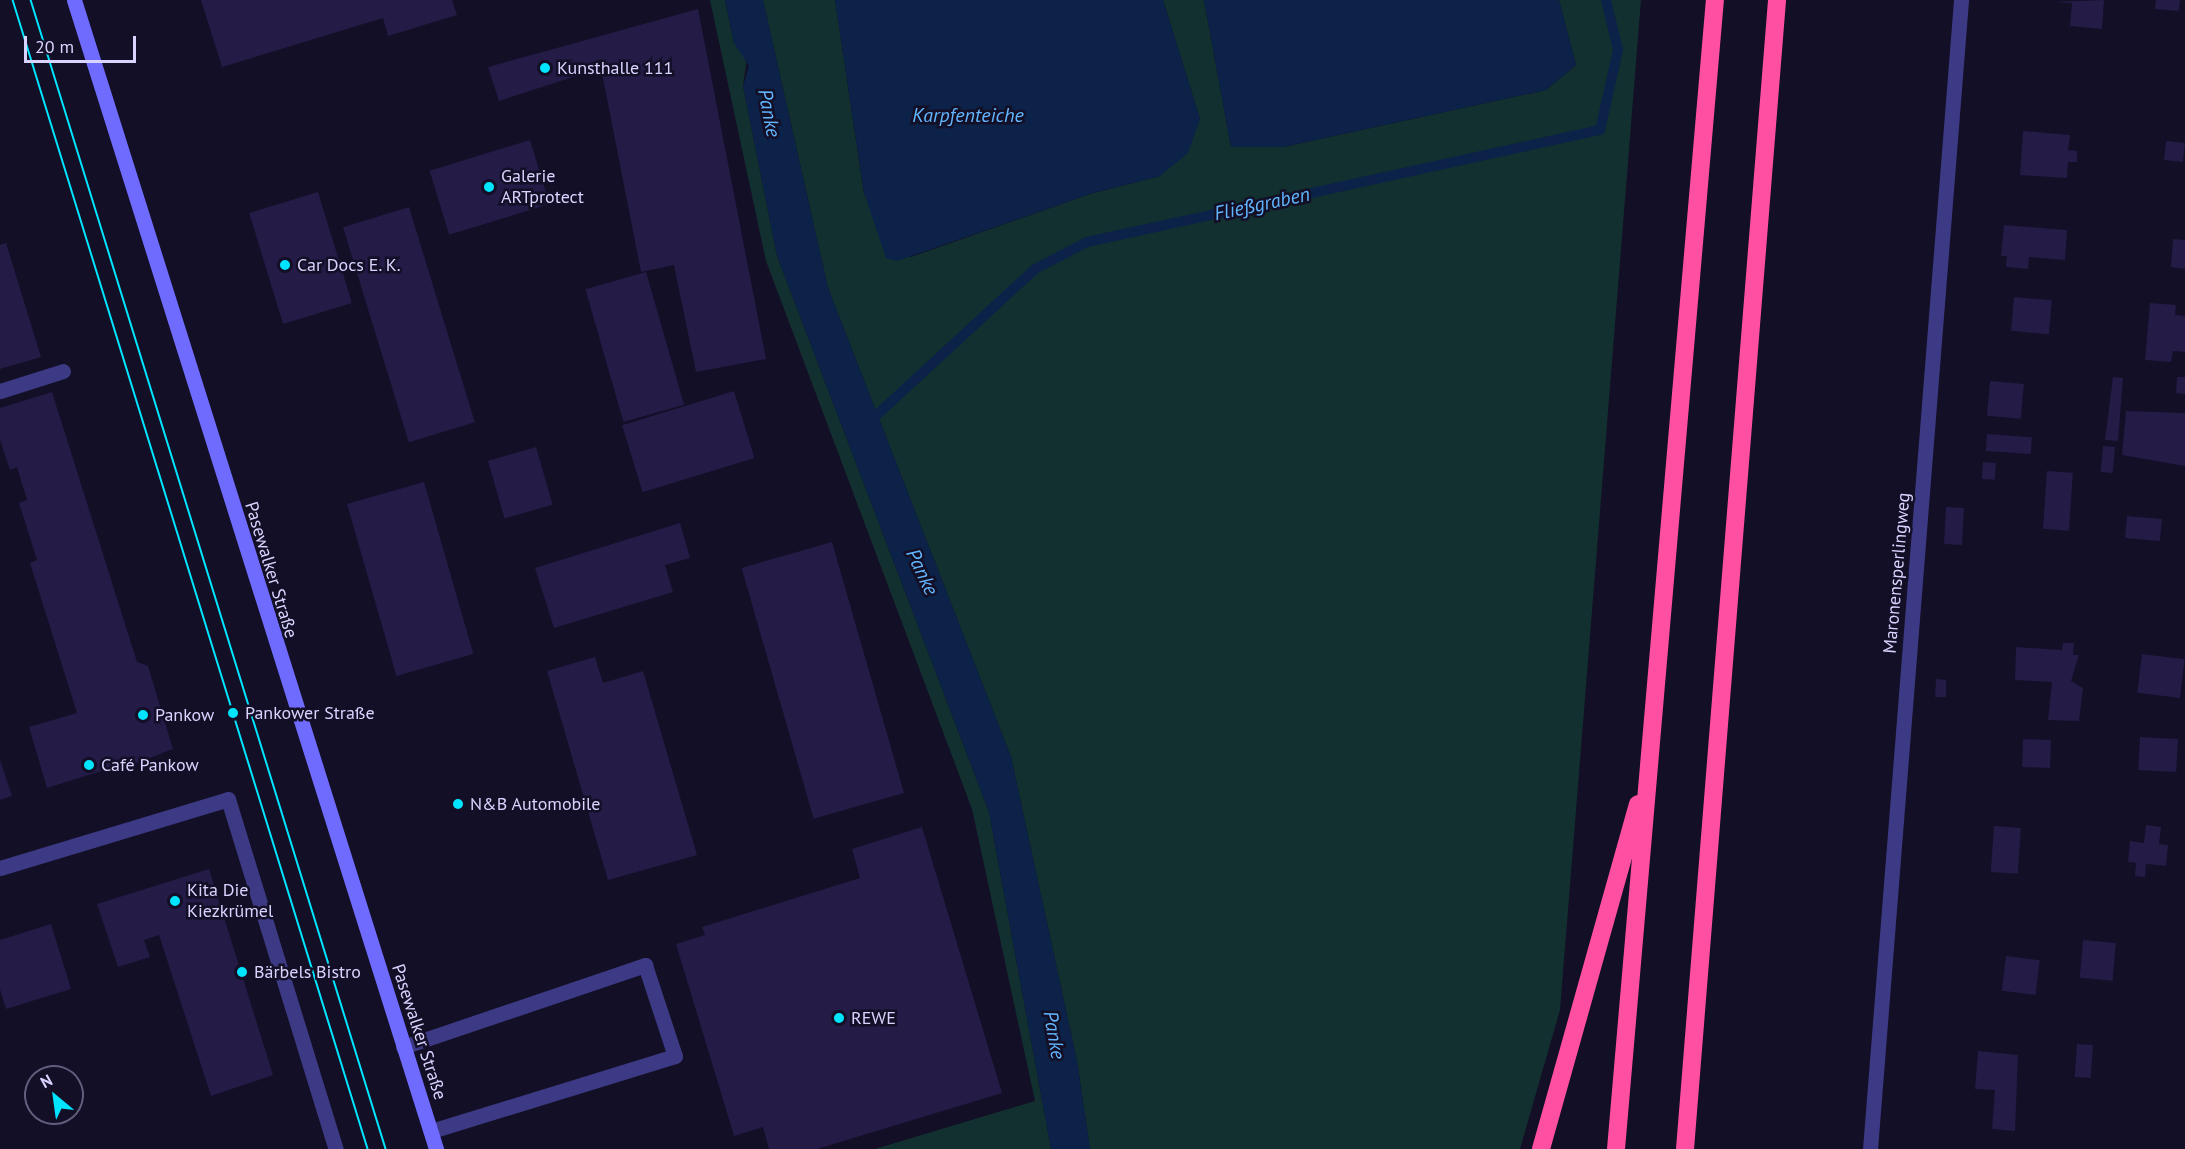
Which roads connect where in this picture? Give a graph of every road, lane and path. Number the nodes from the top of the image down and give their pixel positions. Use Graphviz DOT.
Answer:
graph roads {
  1 [pos="74,0"];
  2 [pos="1715,0"];
  3 [pos="1777,0"];
  4 [pos="1961,0"];
  5 [pos="63,371"];
  6 [pos="0,391"];
  7 [pos="1650,762"];
  8 [pos="0,868"];
  9 [pos="403,1047"];
  10 [pos="430,1131"];
  11 [pos="336,1149"];
  12 [pos="436,1149"];
  13 [pos="1541,1149"];
  14 [pos="1616,1149"];
  15 [pos="1685,1149"];
  16 [pos="1870,1149"];
  1 -- 9 [label="main road, Pasewalker Straße"];
  2 -- 7 [label="highway"];
  3 -- 15 [label="highway"];
  4 -- 16 [label="street, Maronensperlingweg"];
  5 -- 6 [label="street"];
  7 -- 13 [label="highway"];
  7 -- 14 [label="highway"];
  8 -- 11 [label="street"];
  9 -- 10 [label="main road, Pasewalker Straße"];
  9 -- 10 [label="street"];
  10 -- 12 [label="main road, Pasewalker Straße"];
}
